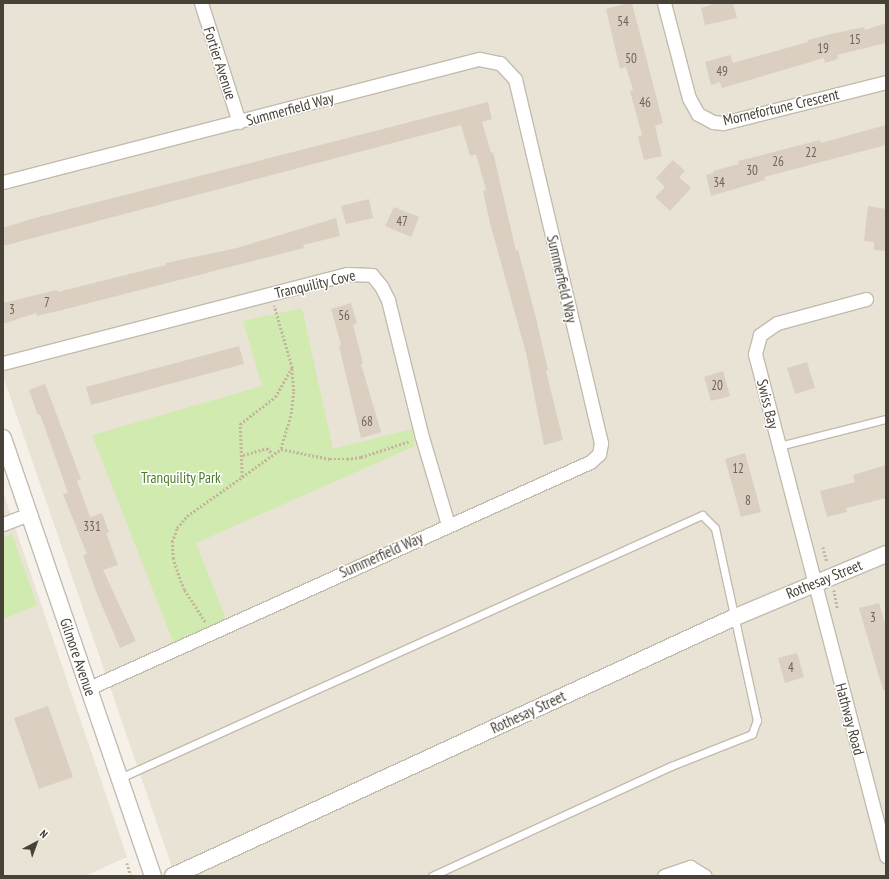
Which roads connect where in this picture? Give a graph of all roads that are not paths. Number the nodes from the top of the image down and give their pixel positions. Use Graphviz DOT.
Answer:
graph roads {
  1 [pos="201,3"];
  2 [pos="664,3"];
  3 [pos="886,82"];
  4 [pos="239,122"];
  5 [pos="3,182"];
  6 [pos="866,299"];
  7 [pos="3,362"];
  8 [pos="886,419"];
  9 [pos="3,438"];
  10 [pos="779,446"];
  11 [pos="29,514"];
  12 [pos="3,524"];
  13 [pos="448,525"];
  14 [pos="886,554"];
  15 [pos="814,583"];
  16 [pos="733,618"];
  17 [pos="89,688"];
  18 [pos="120,778"];
  19 [pos="886,856"];
  20 [pos="153,876"];
  21 [pos="173,876"];
  22 [pos="432,876"];
  23 [pos="664,876"];
  24 [pos="705,876"];
  1 -- 4 [label="street, Fortier Avenue"];
  2 -- 3 [label="street, Mornefortune Crescent"];
  4 -- 5 [label="street, Summerfield Way"];
  4 -- 13 [label="street, Summerfield Way"];
  6 -- 10 [label="street, Swiss Bay"];
  7 -- 13 [label="street, Tranquility Cove"];
  8 -- 10 [label="lane"];
  9 -- 11 [label="street, Gilmore Avenue"];
  10 -- 15 [label="street, Swiss Bay"];
  11 -- 12 [label="street"];
  11 -- 17 [label="street, Gilmore Avenue"];
  13 -- 17 [label="street, Summerfield Way"];
  14 -- 15 [label="street, Rothesay Street"];
  15 -- 16 [label="street, Rothesay Street"];
  15 -- 19 [label="street, Hathway Road"];
  16 -- 18 [label="lane"];
  16 -- 21 [label="street, Rothesay Street"];
  16 -- 22 [label="lane"];
  17 -- 18 [label="street, Gilmore Avenue"];
  18 -- 20 [label="street, Gilmore Avenue"];
  23 -- 24 [label="street"];
}
